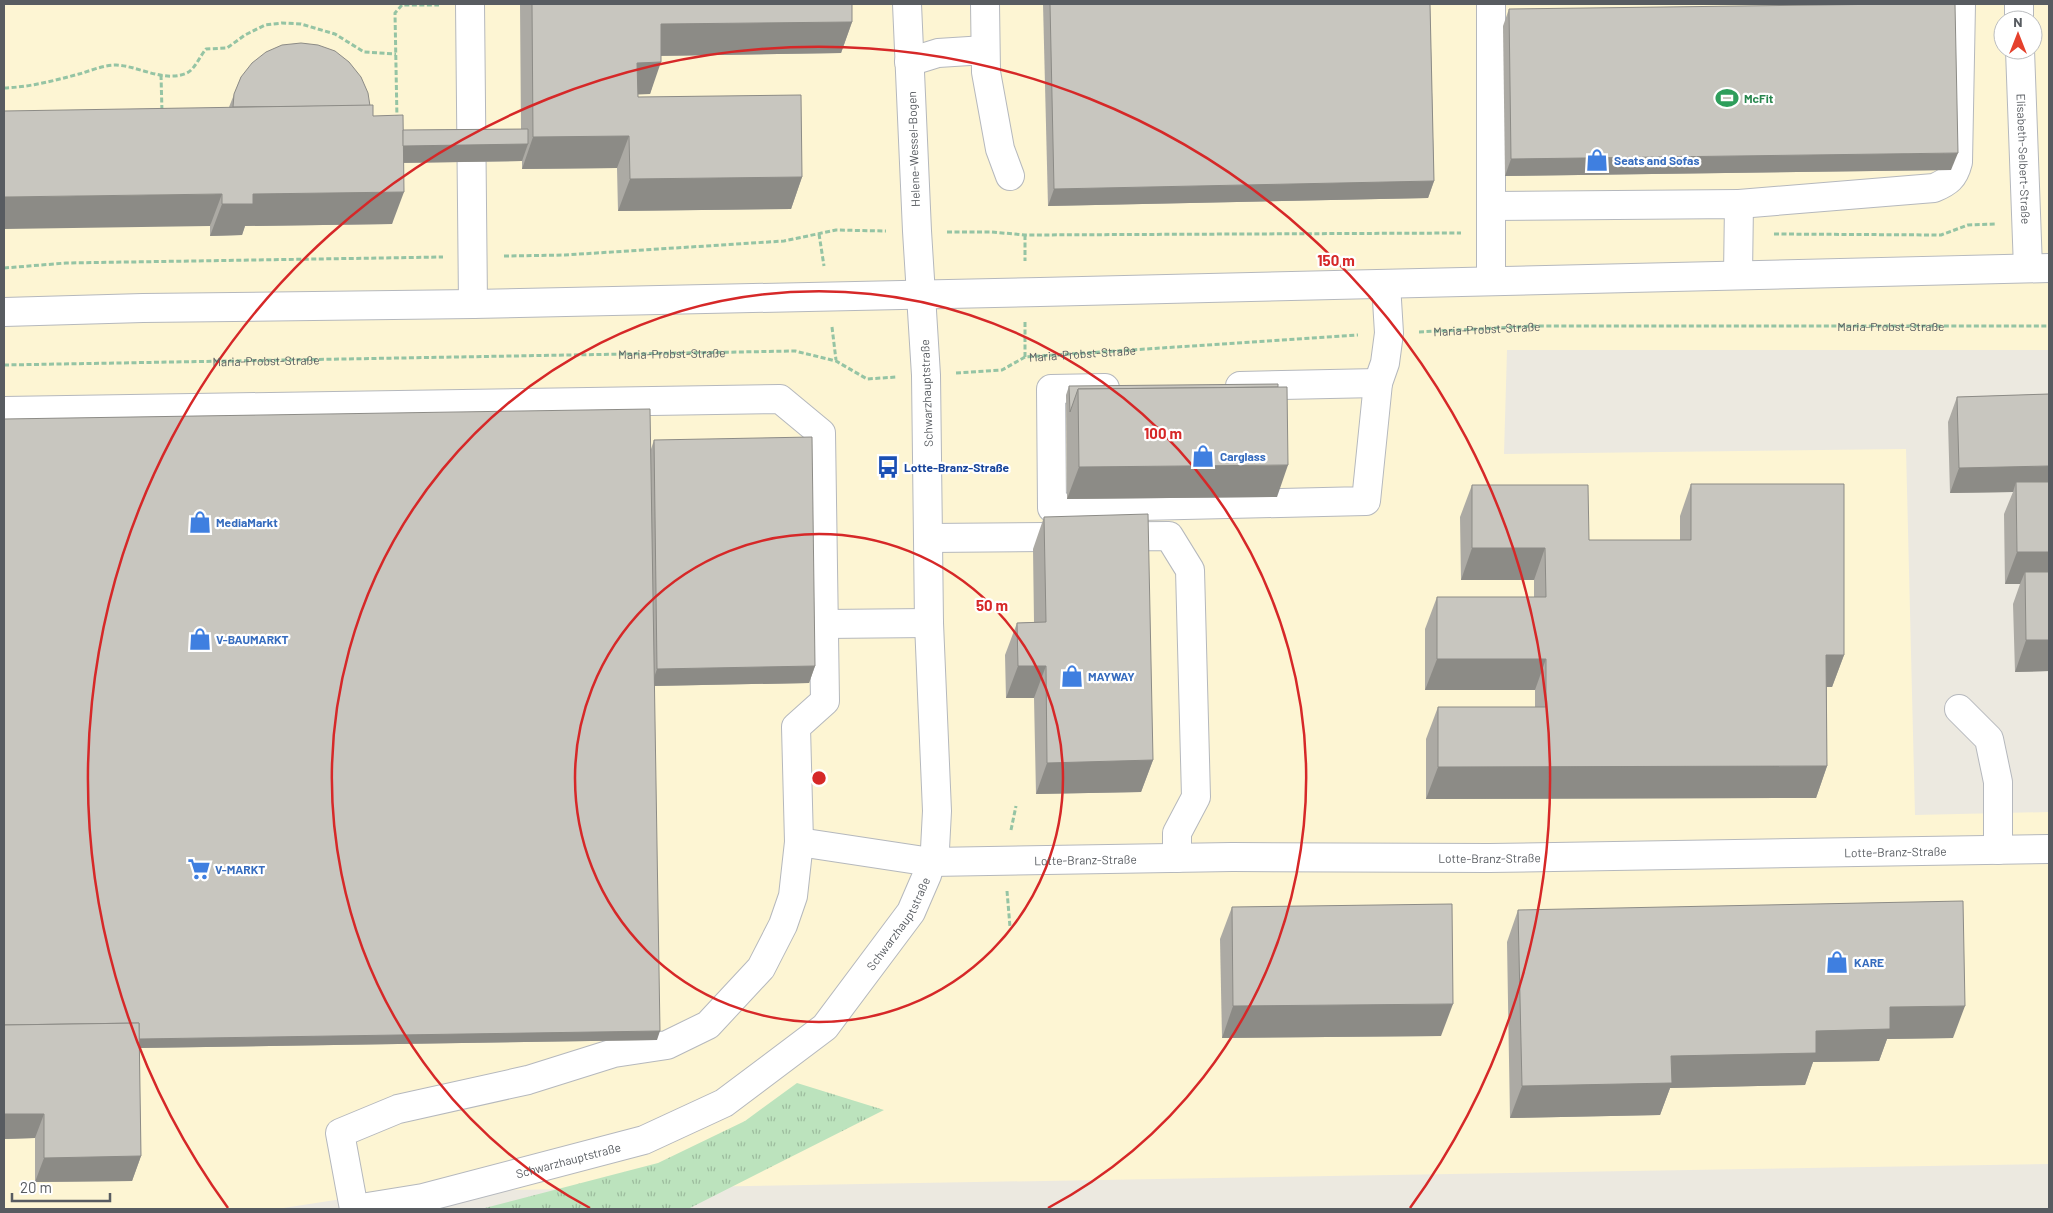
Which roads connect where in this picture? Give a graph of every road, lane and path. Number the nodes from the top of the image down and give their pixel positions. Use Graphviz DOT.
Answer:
graph roads {
  1 [pos="470,4"];
  2 [pos="907,4"];
  3 [pos="985,4"];
  4 [pos="1491,4"];
  5 [pos="1961,4"];
  6 [pos="986,50"];
  7 [pos="396,54"];
  8 [pos="2020,60"];
  9 [pos="909,62"];
  10 [pos="161,75"];
  11 [pos="4,88"];
  12 [pos="162,114"];
  13 [pos="397,122"];
  14 [pos="1010,176"];
  15 [pos="1739,204"];
  16 [pos="1491,206"];
  17 [pos="2025,224"];
  18 [pos="917,231"];
  19 [pos="1491,233"];
  20 [pos="1738,234"];
  21 [pos="472,257"];
  22 [pos="4,268"];
  23 [pos="2039,268"];
  24 [pos="1738,275"];
  25 [pos="1491,281"];
  26 [pos="1386,284"];
  27 [pos="921,294"];
  28 [pos="473,304"];
  29 [pos="4,312"];
  30 [pos="2049,326"];
  31 [pos="1388,333"];
  32 [pos="4,364"];
  33 [pos="926,375"];
  34 [pos="1378,383"];
  35 [pos="1219,386"];
  36 [pos="1130,388"];
  37 [pos="4,411"];
  38 [pos="929,538"];
  39 [pos="929,623"];
  40 [pos="824,624"];
  41 [pos="1959,710"];
  42 [pos="798,842"];
  43 [pos="2049,849"];
  44 [pos="1998,850"];
  45 [pos="1177,858"];
  46 [pos="931,862"];
  47 [pos="355,1209"];
  1 -- 7 [label="path"];
  1 -- 21 [label="street"];
  2 -- 9 [label="street, Helene-Wessel-Bogen"];
  3 -- 6 [label="street"];
  4 -- 16 [label="street"];
  5 -- 15 [label="street"];
  6 -- 9 [label="street"];
  6 -- 14 [label="street"];
  7 -- 10 [label="path"];
  7 -- 13 [label="path"];
  8 -- 17 [label="street, Elisabeth-Selbert-Straße"];
  9 -- 18 [label="street, Helene-Wessel-Bogen"];
  10 -- 11 [label="path"];
  10 -- 12 [label="path"];
  15 -- 16 [label="street"];
  15 -- 20 [label="street"];
  16 -- 19 [label="street"];
  17 -- 20 [label="path"];
  17 -- 23 [label="street, Elisabeth-Selbert-Straße"];
  18 -- 19 [label="path"];
  18 -- 21 [label="path"];
  18 -- 27 [label="street, Helene-Wessel-Bogen"];
  19 -- 25 [label="street"];
  20 -- 24 [label="street"];
  21 -- 22 [label="path"];
  21 -- 28 [label="street"];
  23 -- 24 [label="street"];
  24 -- 25 [label="street"];
  25 -- 26 [label="street"];
  26 -- 27 [label="street"];
  26 -- 31 [label="street"];
  27 -- 28 [label="street"];
  27 -- 33 [label="street, Schwarzhauptstraße"];
  28 -- 29 [label="street"];
  30 -- 31 [label="path, Maria-Probst-Straße"];
  31 -- 33 [label="path, Maria-Probst-Straße"];
  31 -- 34 [label="street"];
  32 -- 33 [label="path, Maria-Probst-Straße"];
  33 -- 38 [label="street, Schwarzhauptstraße"];
  34 -- 35 [label="street"];
  34 -- 36 [label="street"];
  37 -- 40 [label="street"];
  38 -- 39 [label="street, Schwarzhauptstraße"];
  38 -- 45 [label="street"];
  39 -- 40 [label="street"];
  39 -- 46 [label="street, Schwarzhauptstraße"];
  40 -- 42 [label="street"];
  41 -- 44 [label="street"];
  42 -- 46 [label="street, Lotte-Branz-Straße"];
  42 -- 47 [label="street"];
  43 -- 44 [label="street, Lotte-Branz-Straße"];
  44 -- 45 [label="street, Lotte-Branz-Straße"];
  45 -- 46 [label="street, Lotte-Branz-Straße"];
  46 -- 47 [label="street, Schwarzhauptstraße"];
}
